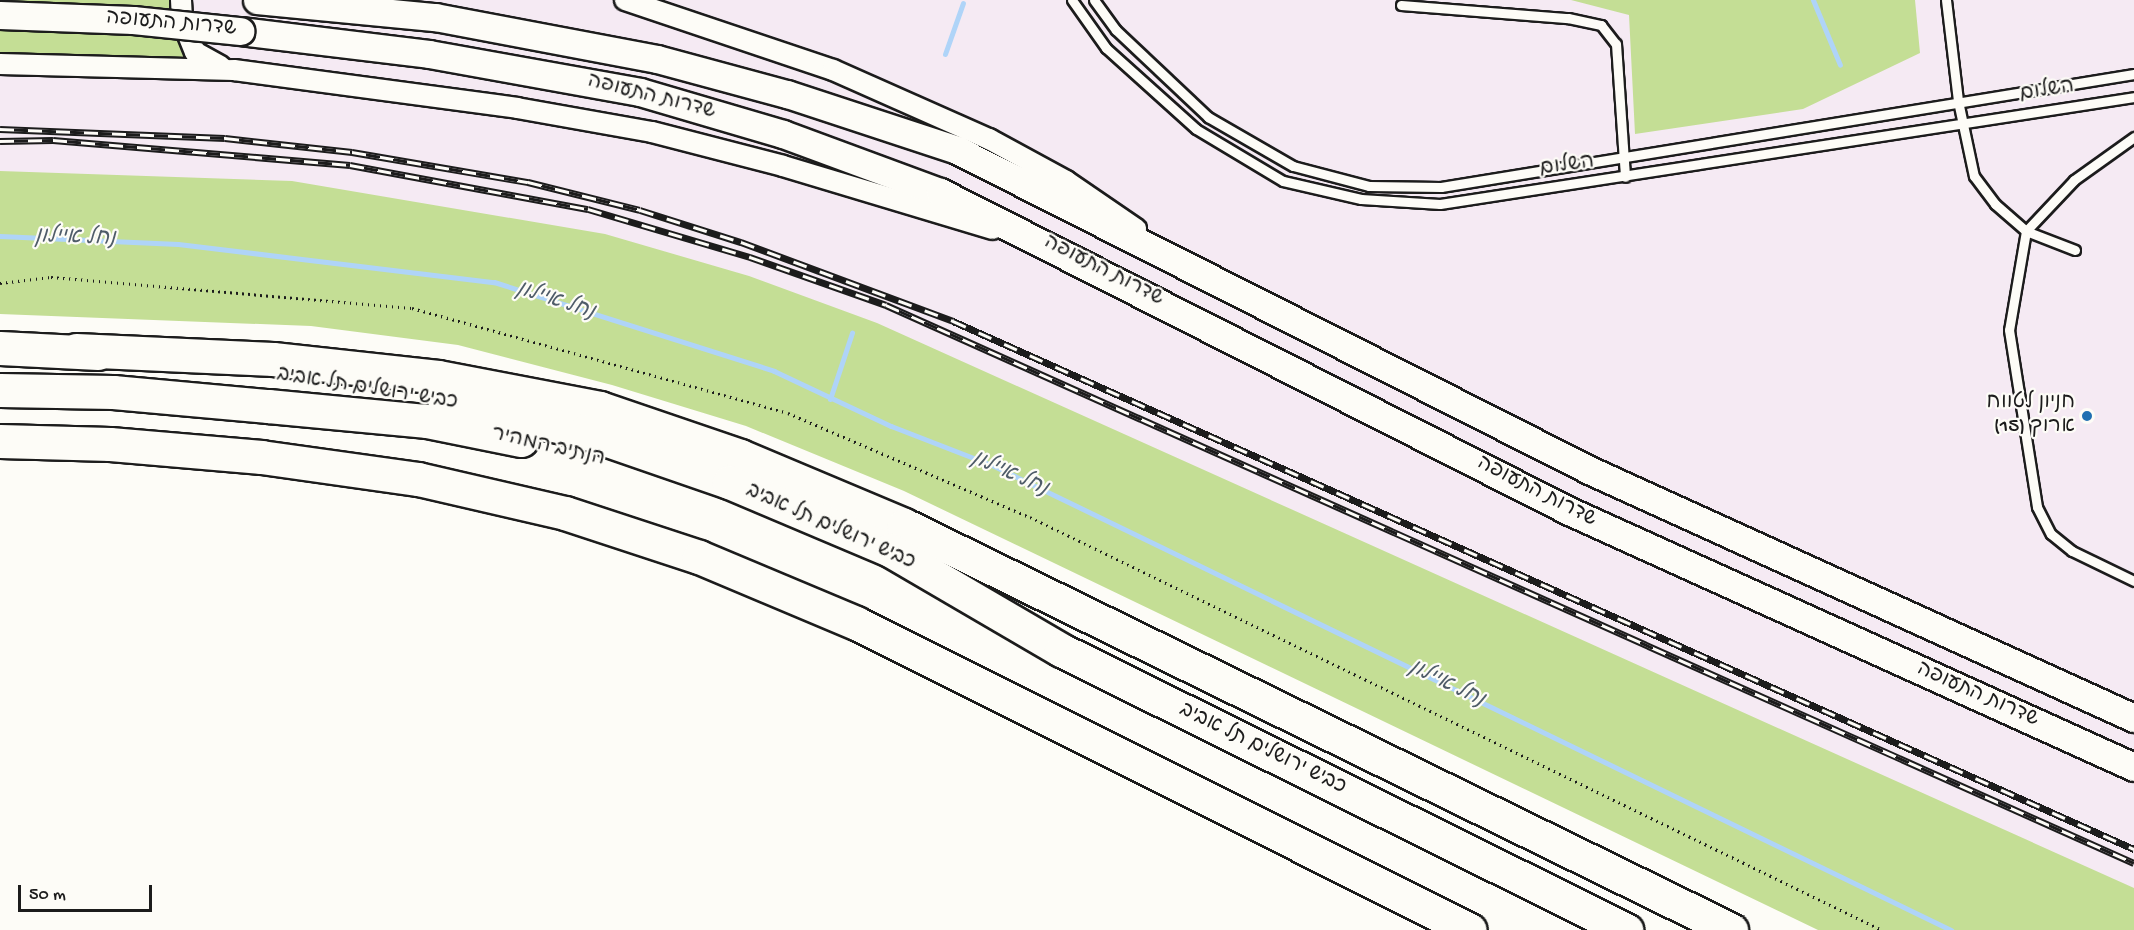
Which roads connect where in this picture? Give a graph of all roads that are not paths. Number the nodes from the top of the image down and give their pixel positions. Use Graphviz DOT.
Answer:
graph roads {
  1 [pos="181,0"];
  2 [pos="257,0"];
  3 [pos="625,0"];
  4 [pos="1072,0"];
  5 [pos="1094,0"];
  6 [pos="1946,0"];
  7 [pos="1401,5"];
  8 [pos="0,15"];
  9 [pos="0,64"];
  10 [pos="234,70"];
  11 [pos="2134,74"];
  12 [pos="2134,97"];
  13 [pos="1958,101"];
  14 [pos="1963,123"];
  15 [pos="2134,137"];
  16 [pos="1623,159"];
  17 [pos="1625,177"];
  18 [pos="2026,231"];
  19 [pos="1056,248"];
  20 [pos="2075,250"];
  21 [pos="1180,260"];
  22 [pos="0,348"];
  23 [pos="76,350"];
  24 [pos="0,390"];
  25 [pos="0,441"];
  26 [pos="2134,581"];
  27 [pos="1061,650"];
  28 [pos="2134,718"];
  29 [pos="2134,767"];
  30 [pos="1470,930"];
  31 [pos="1626,930"];
  32 [pos="1731,930"];
  1 -- 10 [label="street"];
  2 -- 21 [label="main road, שדרות התעופה"];
  3 -- 21 [label="street"];
  4 -- 17 [label="lane, השלום"];
  5 -- 16 [label="lane"];
  6 -- 13 [label="lane"];
  7 -- 16 [label="lane"];
  8 -- 19 [label="main road, שדרות התעופה, bridge"];
  9 -- 10 [label="street"];
  10 -- 19 [label="street"];
  11 -- 13 [label="lane"];
  12 -- 14 [label="lane, השלום"];
  13 -- 14 [label="lane"];
  13 -- 16 [label="lane"];
  14 -- 17 [label="lane, השלום"];
  14 -- 18 [label="lane"];
  15 -- 18 [label="lane"];
  16 -- 17 [label="lane"];
  18 -- 20 [label="lane"];
  18 -- 26 [label="lane"];
  19 -- 29 [label="main road, שדרות התעופה"];
  21 -- 28 [label="main road, שדרות התעופה"];
  22 -- 23 [label="highway, כביש ירושלים תל אביב"];
  23 -- 27 [label="highway, כביש ירושלים תל אביב"];
  23 -- 32 [label="highway"];
  24 -- 27 [label="highway, הנתיב המהיר"];
  25 -- 30 [label="highway"];
  27 -- 31 [label="highway, כביש ירושלים תל אביב"];
}
